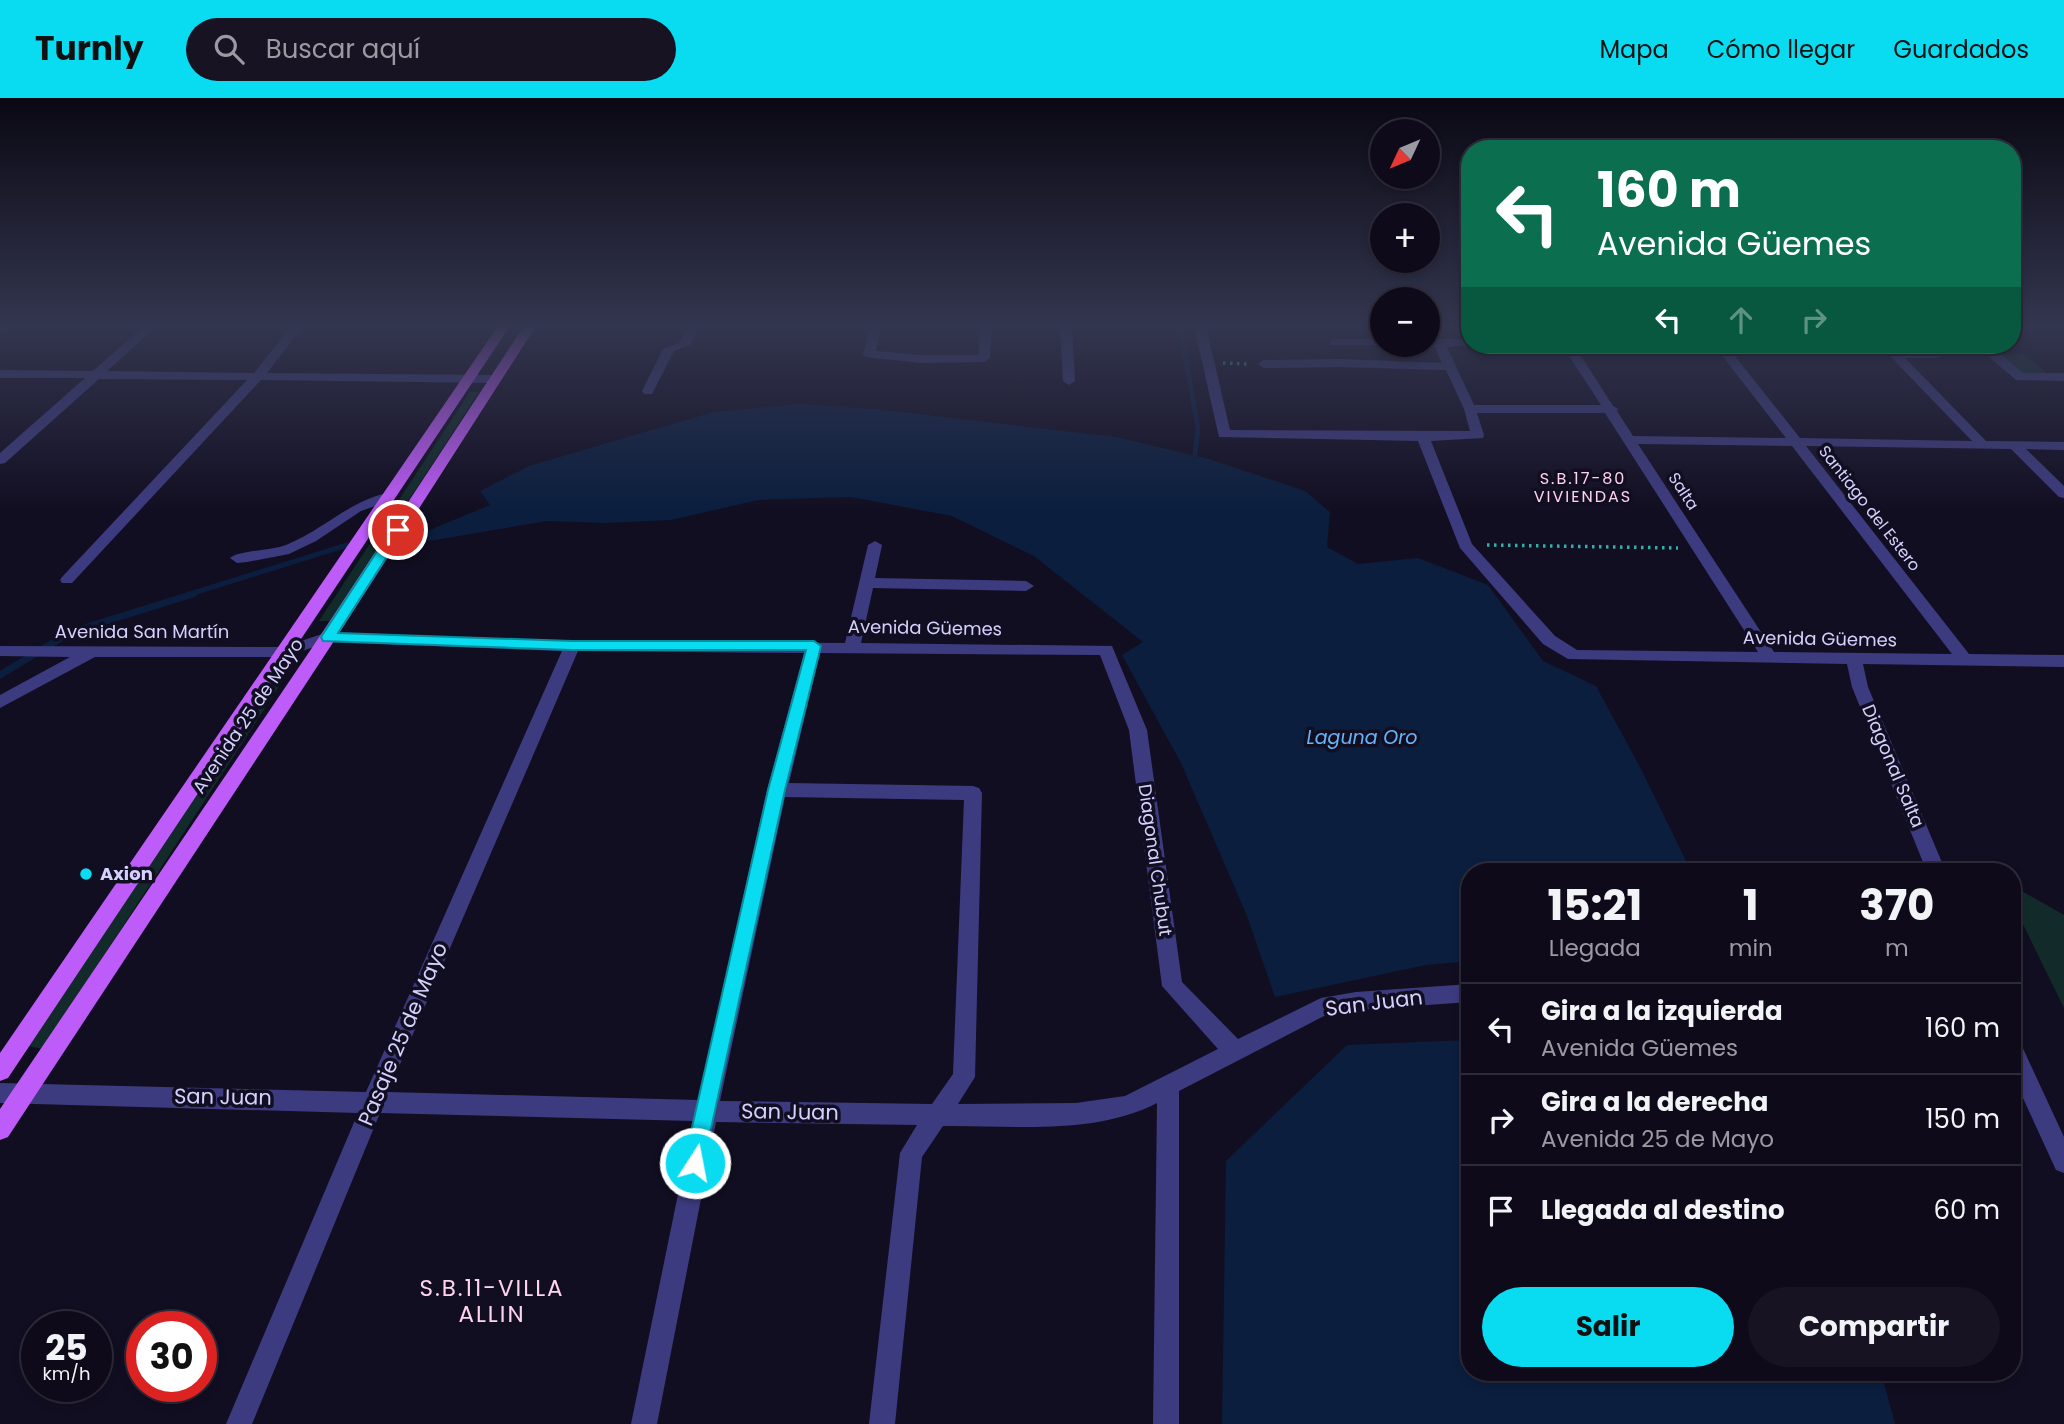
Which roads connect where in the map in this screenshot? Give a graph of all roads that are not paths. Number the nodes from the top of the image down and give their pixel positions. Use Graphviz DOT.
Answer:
graph roads {
  1 [pos="81,388"];
  2 [pos="247,388"];
  3 [pos="461,388"];
  4 [pos="490,388"];
  5 [pos="650,388"];
  6 [pos="1214,388"];
  7 [pos="1460,388"];
  8 [pos="1598,388"];
  9 [pos="1754,388"];
  10 [pos="1928,388"];
  11 [pos="648,391"];
  12 [pos="1470,409"];
  13 [pos="1612,409"];
  14 [pos="1423,437"];
  15 [pos="1631,440"];
  16 [pos="1796,441"];
  17 [pos="1983,444"];
  18 [pos="2014,445"];
  19 [pos="2064,446"];
  20 [pos="0,460"];
  21 [pos="2064,494"];
  22 [pos="387,497"];
  23 [pos="875,545"];
  24 [pos="237,558"];
  25 [pos="67,580"];
  26 [pos="866,583"];
  27 [pos="1026,586"];
  28 [pos="328,637"];
  29 [pos="572,646"];
  30 [pos="814,646"];
  31 [pos="852,647"];
  32 [pos="1106,650"];
  33 [pos="92,651"];
  34 [pos="4,652"];
  35 [pos="284,652"];
  36 [pos="1769,657"];
  37 [pos="1854,660"];
  38 [pos="1965,660"];
  39 [pos="2064,661"];
  40 [pos="0,702"];
  41 [pos="776,790"];
  42 [pos="1933,863"];
  43 [pos="1461,994"];
  44 [pos="1235,1051"];
  45 [pos="2021,1069"];
  46 [pos="0,1071"];
  47 [pos="1168,1086"];
  48 [pos="0,1093"];
  49 [pos="23,1093"];
  50 [pos="374,1100"];
  51 [pos="705,1111"];
  52 [pos="939,1115"];
  53 [pos="0,1129"];
  54 [pos="2064,1162"];
  55 [pos="239,1424"];
  56 [pos="644,1424"];
  57 [pos="882,1424"];
  58 [pos="1166,1424"];
  1 -- 20 [label="street"];
  2 -- 25 [label="street"];
  3 -- 22 [label="main road, Avenida 25 de Mayo"];
  4 -- 28 [label="main road, Avenida 25 de Mayo"];
  5 -- 11 [label="street"];
  6 -- 14 [label="street"];
  7 -- 12 [label="street"];
  8 -- 13 [label="street, Salta"];
  9 -- 16 [label="street, Santiago del Estero"];
  10 -- 17 [label="street"];
  12 -- 13 [label="street"];
  12 -- 14 [label="street"];
  13 -- 15 [label="street, Salta"];
  14 -- 36 [label="street, Avenida Güemes"];
  15 -- 16 [label="street"];
  15 -- 36 [label="street, Salta"];
  16 -- 17 [label="street"];
  16 -- 38 [label="street, Santiago del Estero"];
  17 -- 18 [label="street"];
  18 -- 19 [label="street"];
  18 -- 21 [label="street"];
  22 -- 24 [label="street"];
  22 -- 35 [label="main road, Avenida 25 de Mayo"];
  23 -- 26 [label="street"];
  26 -- 27 [label="street"];
  26 -- 31 [label="street"];
  28 -- 29 [label="street, Avenida Güemes"];
  28 -- 35 [label="street, Avenida Güemes"];
  28 -- 49 [label="main road, Avenida 25 de Mayo"];
  29 -- 30 [label="street, Avenida Güemes"];
  29 -- 50 [label="street, Pasaje 25 de Mayo"];
  30 -- 31 [label="street, Avenida Güemes"];
  30 -- 41 [label="street"];
  31 -- 32 [label="street, Avenida Güemes"];
  32 -- 44 [label="street, Diagonal Chubut"];
  33 -- 34 [label="street, Avenida San Martín"];
  33 -- 35 [label="street, Avenida San Martín"];
  33 -- 40 [label="street"];
  35 -- 46 [label="main road, Avenida 25 de Mayo"];
  36 -- 37 [label="street, Avenida Güemes"];
  37 -- 38 [label="street, Avenida Güemes"];
  37 -- 42 [label="street, Diagonal Salta"];
  38 -- 39 [label="street, Avenida Güemes"];
  41 -- 51 [label="street"];
  41 -- 52 [label="street"];
  43 -- 44 [label="street, San Juan"];
  44 -- 47 [label="street, San Juan"];
  45 -- 54 [label="street"];
  47 -- 52 [label="street, San Juan"];
  47 -- 58 [label="street"];
  48 -- 49 [label="street, San Juan"];
  49 -- 50 [label="street, San Juan"];
  49 -- 53 [label="main road, Avenida 25 de Mayo"];
  50 -- 51 [label="street, San Juan"];
  50 -- 55 [label="street, Pasaje 25 de Mayo"];
  51 -- 52 [label="street, San Juan"];
  51 -- 56 [label="street"];
  52 -- 57 [label="street"];
}
